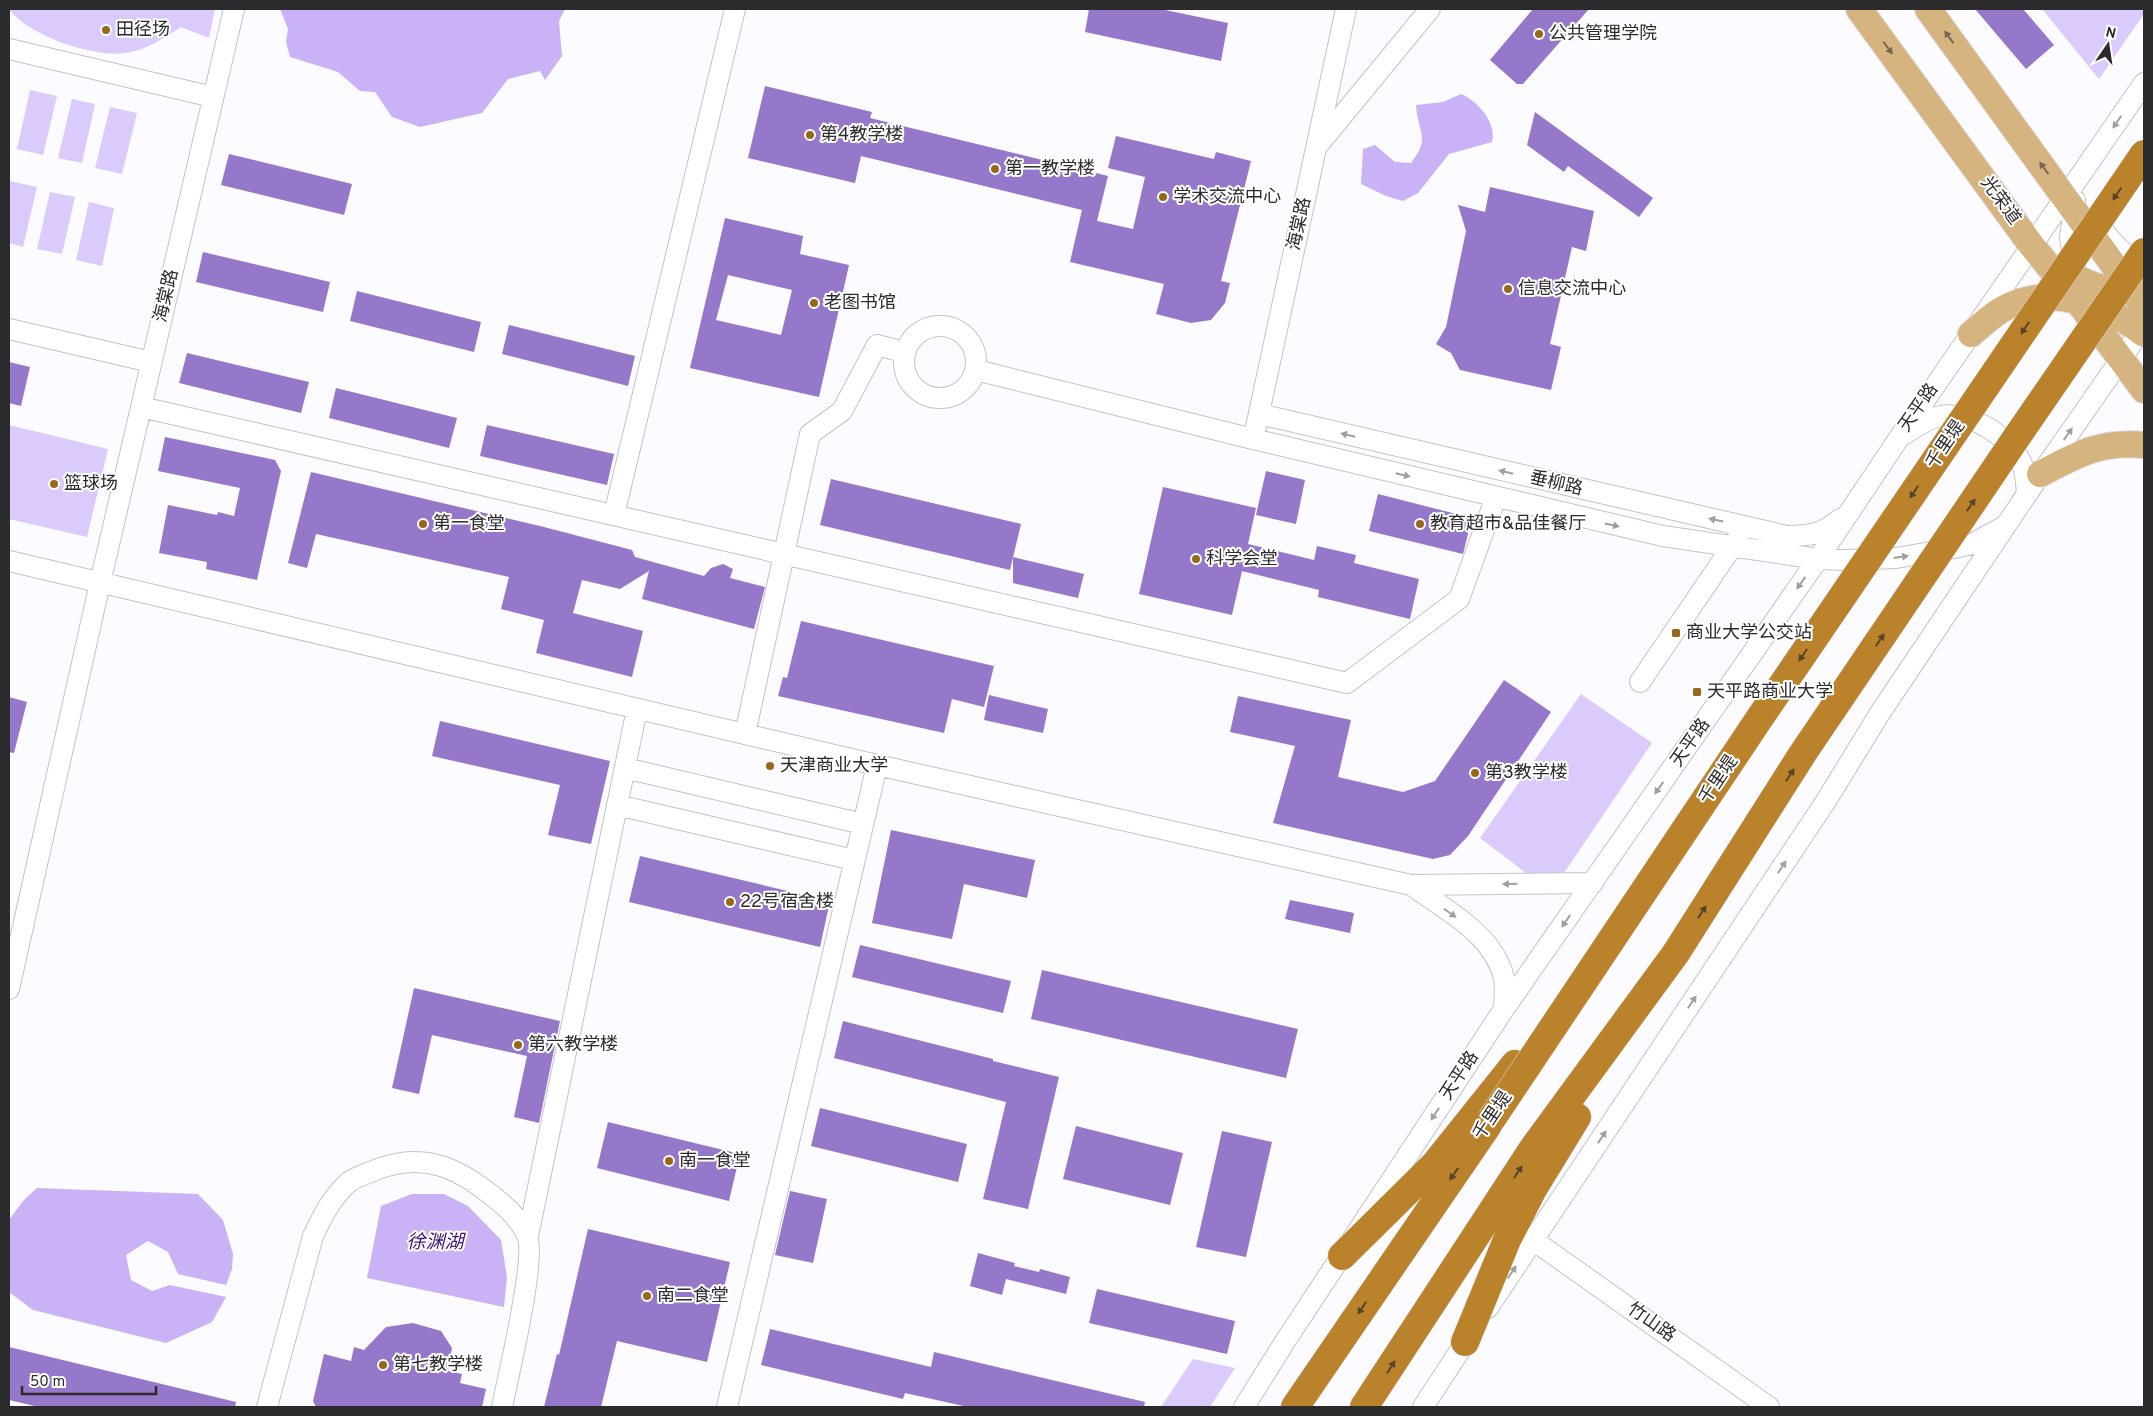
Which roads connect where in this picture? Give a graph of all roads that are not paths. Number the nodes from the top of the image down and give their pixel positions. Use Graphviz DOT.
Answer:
graph roads {
  1 [pos="234,9"];
  2 [pos="735,9"];
  3 [pos="1346,9"];
  4 [pos="1406,9"];
  5 [pos="1859,9"];
  6 [pos="1928,9"];
  7 [pos="1428,11"];
  8 [pos="9,49"];
  9 [pos="2144,83"];
  10 [pos="213,97"];
  11 [pos="1316,148"];
  12 [pos="2144,154"];
  13 [pos="2090,162"];
  14 [pos="2070,203"];
  15 [pos="2032,246"];
  16 [pos="2144,252"];
  17 [pos="2144,266"];
  18 [pos="2081,294"];
  19 [pos="2142,313"];
  20 [pos="9,329"];
  21 [pos="1971,334"];
  22 [pos="904,352"];
  23 [pos="2122,359"];
  24 [pos="151,362"];
  25 [pos="976,370"];
  26 [pos="2144,390"];
  27 [pos="141,407"];
  28 [pos="1259,414"];
  29 [pos="1899,438"];
  30 [pos="1254,439"];
  31 [pos="2144,445"];
  32 [pos="2033,484"];
  33 [pos="1496,497"];
  34 [pos="1848,513"];
  35 [pos="614,515"];
  36 [pos="2007,524"];
  37 [pos="1764,530"];
  38 [pos="1731,546"];
  39 [pos="784,554"];
  40 [pos="1818,559"];
  41 [pos="9,561"];
  42 [pos="100,583"];
  43 [pos="1640,682"];
  44 [pos="637,709"];
  45 [pos="744,734"];
  46 [pos="877,765"];
  47 [pos="625,768"];
  48 [pos="617,804"];
  49 [pos="863,824"];
  50 [pos="854,860"];
  51 [pos="1593,883"];
  52 [pos="1410,885"];
  53 [pos="9,989"];
  54 [pos="1504,1009"];
  55 [pos="1486,1114"];
  56 [pos="1543,1153"];
  57 [pos="528,1236"];
  58 [pos="1533,1240"];
  59 [pos="1342,1256"];
  60 [pos="1465,1342"];
  61 [pos="267,1407"];
  62 [pos="502,1407"];
  63 [pos="727,1407"];
  64 [pos="1244,1407"];
  65 [pos="1295,1407"];
  66 [pos="1364,1407"];
  67 [pos="1422,1407"];
  68 [pos="1769,1407"];
  1 -- 10 [label="street, 海棠路"];
  2 -- 35 [label="street"];
  3 -- 11 [label="street, 海棠路"];
  4 -- 7 [label="street"];
  5 -- 15 [label="main road, 光荣道, one-way"];
  14 -- 6 [label="main road, one-way"];
  7 -- 11 [label="street"];
  8 -- 10 [label="street"];
  9 -- 13 [label="street, one-way"];
  10 -- 24 [label="street, 海棠路"];
  11 -- 28 [label="street, 海棠路"];
  12 -- 55 [label="highway, 千里堤, one-way, bridge"];
  13 -- 14 [label="street"];
  13 -- 17 [label="street"];
  14 -- 15 [label="street, 天平路"];
  14 -- 18 [label="street"];
  14 -- 19 [label="main road"];
  15 -- 18 [label="main road, 光荣道"];
  15 -- 21 [label="street, 天平路"];
  56 -- 16 [label="highway, one-way, bridge"];
  18 -- 19 [label="main road"];
  18 -- 19 [label="main road"];
  18 -- 21 [label="main road"];
  18 -- 23 [label="main road, 光荣道"];
  19 -- 23 [label="street"];
  20 -- 24 [label="street"];
  21 -- 29 [label="street, 天平路"];
  22 -- 25 [label="street"];
  22 -- 25 [label="street"];
  22 -- 39 [label="street"];
  23 -- 26 [label="main road, 光荣道"];
  32 -- 23 [label="street, one-way"];
  24 -- 27 [label="street, 海棠路"];
  25 -- 30 [label="street, 垂柳路"];
  27 -- 35 [label="street"];
  27 -- 42 [label="street, 海棠路"];
  28 -- 30 [label="street, 海棠路"];
  37 -- 28 [label="street, 垂柳路, one-way"];
  29 -- 32 [label="street"];
  29 -- 34 [label="street, 天平路"];
  30 -- 33 [label="street, 垂柳路, one-way"];
  31 -- 32 [label="main road"];
  32 -- 36 [label="street"];
  33 -- 38 [label="street, 垂柳路, one-way"];
  33 -- 39 [label="street"];
  34 -- 37 [label="street, 垂柳路"];
  34 -- 40 [label="street, 天平路"];
  35 -- 39 [label="street"];
  40 -- 36 [label="street, 垂柳路, one-way"];
  58 -- 36 [label="street, one-way"];
  37 -- 38 [label="street"];
  38 -- 40 [label="street, 垂柳路"];
  38 -- 43 [label="street"];
  39 -- 45 [label="street"];
  40 -- 51 [label="street, 天平路, one-way"];
  41 -- 42 [label="street"];
  42 -- 44 [label="street"];
  42 -- 53 [label="street, 海棠路"];
  44 -- 45 [label="street"];
  44 -- 47 [label="street"];
  45 -- 46 [label="street"];
  46 -- 49 [label="street"];
  46 -- 52 [label="street"];
  47 -- 48 [label="street"];
  47 -- 49 [label="street"];
  48 -- 50 [label="street"];
  48 -- 57 [label="street"];
  49 -- 50 [label="street"];
  50 -- 63 [label="street"];
  51 -- 52 [label="street, one-way"];
  51 -- 54 [label="street, 天平路, one-way"];
  52 -- 54 [label="street, one-way"];
  54 -- 59 [label="street, 天平路, one-way"];
  55 -- 59 [label="highway"];
  55 -- 65 [label="highway, 千里堤, one-way"];
  56 -- 60 [label="highway"];
  66 -- 56 [label="highway, one-way"];
  57 -- 61 [label="street"];
  57 -- 62 [label="street"];
  60 -- 58 [label="street, one-way"];
  58 -- 68 [label="street, 竹山路"];
  59 -- 64 [label="street, 天平路"];
  60 -- 67 [label="street"];
}
